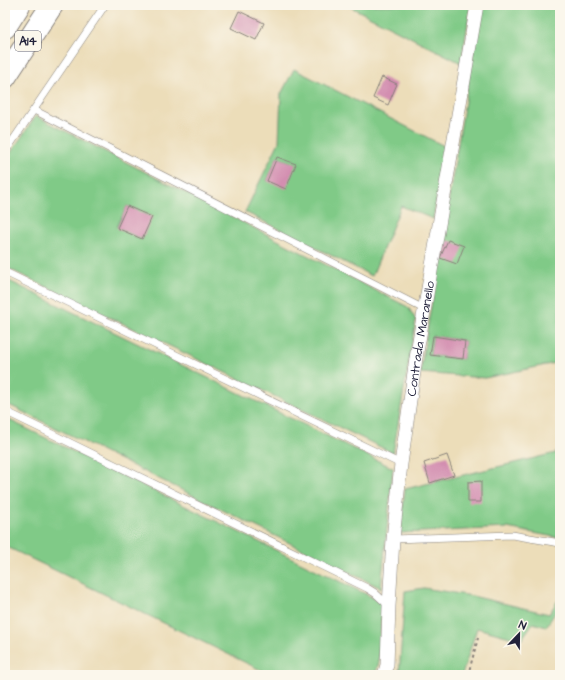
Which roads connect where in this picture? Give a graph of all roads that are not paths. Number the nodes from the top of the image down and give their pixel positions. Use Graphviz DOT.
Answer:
graph roads {
  1 [pos="19,5"];
  2 [pos="52,5"];
  3 [pos="105,5"];
  4 [pos="477,5"];
  5 [pos="5,27"];
  6 [pos="5,77"];
  7 [pos="34,110"];
  8 [pos="5,152"];
  9 [pos="5,272"];
  10 [pos="424,310"];
  11 [pos="5,411"];
  12 [pos="401,464"];
  13 [pos="393,539"];
  14 [pos="560,543"];
  15 [pos="389,606"];
  16 [pos="384,675"];
  1 -- 5 [label="highway, A14"];
  2 -- 6 [label="highway, A14"];
  3 -- 7 [label="lane"];
  4 -- 10 [label="street, Contrada Maranello"];
  7 -- 8 [label="lane"];
  7 -- 10 [label="lane"];
  9 -- 12 [label="lane"];
  10 -- 12 [label="street, Contrada Maranello"];
  11 -- 15 [label="lane"];
  12 -- 13 [label="street, Contrada Maranello"];
  13 -- 14 [label="lane"];
  13 -- 15 [label="street, Contrada Maranello"];
  15 -- 16 [label="street, Contrada Maranello"];
}
